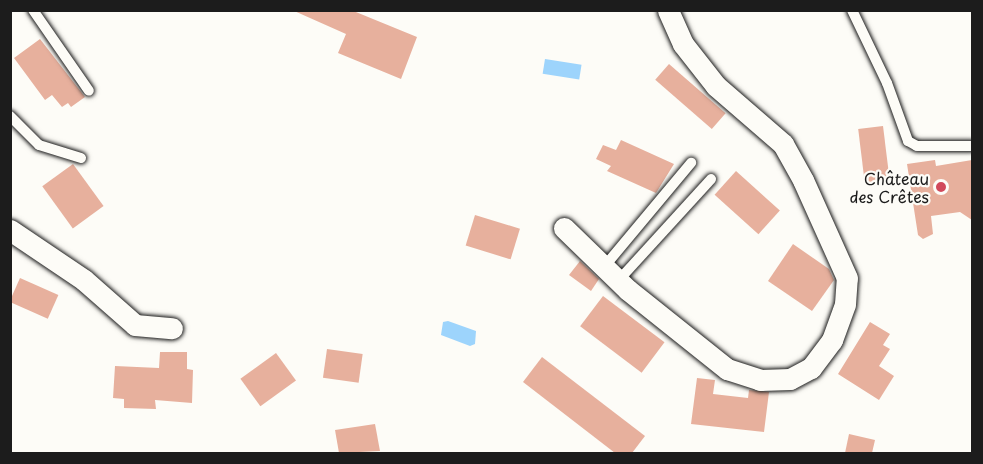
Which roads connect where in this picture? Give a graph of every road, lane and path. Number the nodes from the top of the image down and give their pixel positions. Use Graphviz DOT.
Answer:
graph roads {
  1 [pos="33,10"];
  2 [pos="668,10"];
  3 [pos="852,10"];
  4 [pos="89,91"];
  5 [pos="10,116"];
  6 [pos="972,146"];
  7 [pos="81,158"];
  8 [pos="691,163"];
  9 [pos="711,179"];
  10 [pos="564,228"];
  11 [pos="10,230"];
  12 [pos="611,274"];
  13 [pos="172,328"];
  1 -- 4 [label="lane"];
  2 -- 12 [label="street"];
  3 -- 6 [label="lane"];
  5 -- 7 [label="lane"];
  8 -- 12 [label="lane"];
  9 -- 12 [label="lane"];
  10 -- 12 [label="street"];
  11 -- 13 [label="street"];
}
